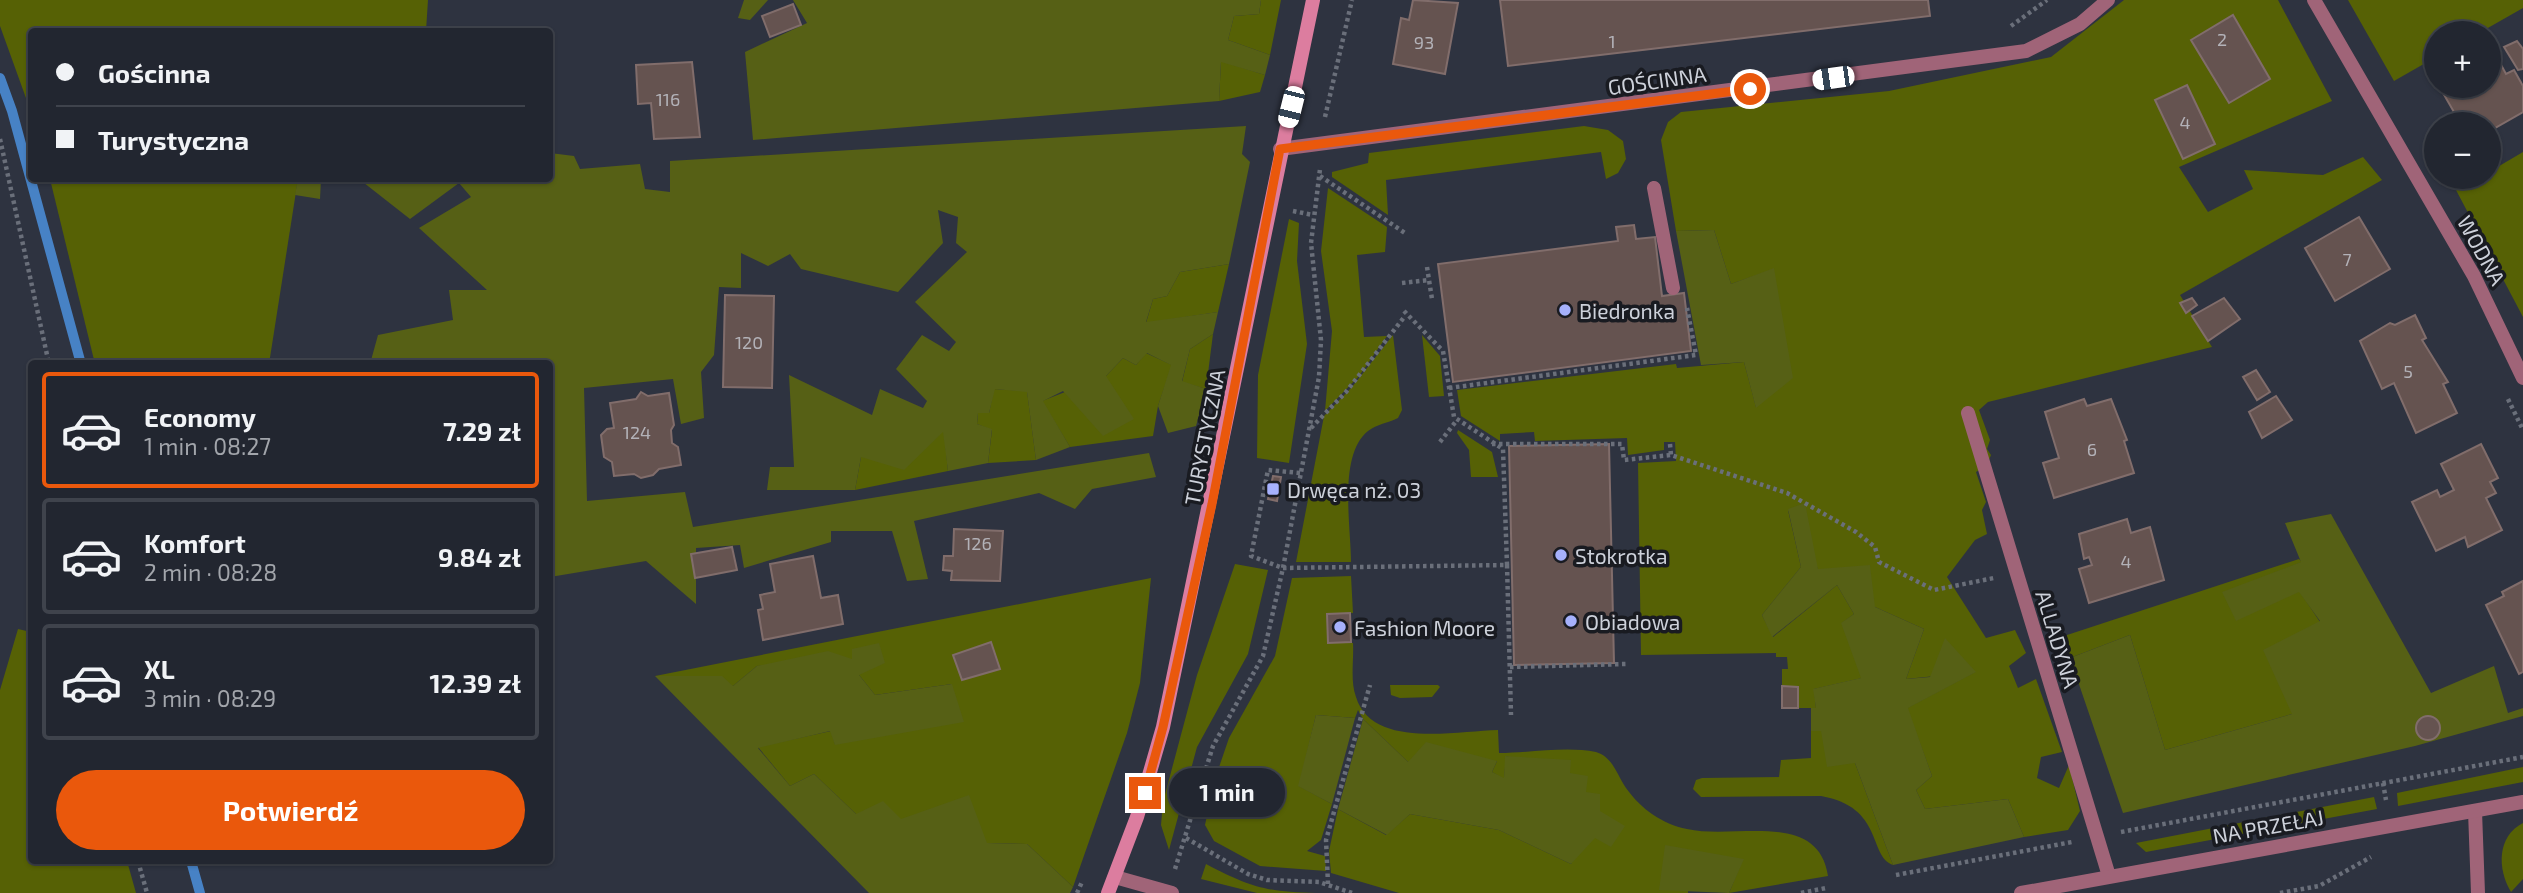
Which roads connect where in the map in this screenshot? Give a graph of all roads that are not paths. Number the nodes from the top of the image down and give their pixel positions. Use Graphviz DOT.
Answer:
graph roads {
  1 [pos="1313,0"];
  2 [pos="2108,0"];
  3 [pos="2315,0"];
  4 [pos="1280,149"];
  5 [pos="1654,188"];
  6 [pos="1672,284"];
  7 [pos="2523,378"];
  8 [pos="1968,413"];
  9 [pos="2523,802"];
  10 [pos="2475,811"];
  11 [pos="2109,876"];
  12 [pos="1115,877"];
  13 [pos="1108,893"];
  14 [pos="1172,893"];
  15 [pos="2021,893"];
  16 [pos="2478,893"];
  1 -- 4 [label="main road, TURYSTYCZNA"];
  2 -- 4 [label="street, GOŚCINNA"];
  3 -- 7 [label="street, WODNA"];
  4 -- 12 [label="main road, TURYSTYCZNA"];
  5 -- 6 [label="street"];
  8 -- 11 [label="street, ALLADYNA"];
  9 -- 10 [label="street, NA PRZEŁAJ"];
  10 -- 11 [label="street, NA PRZEŁAJ"];
  10 -- 16 [label="street"];
  11 -- 15 [label="street, NA PRZEŁAJ"];
  12 -- 13 [label="main road, TURYSTYCZNA"];
  12 -- 14 [label="street"];
}
